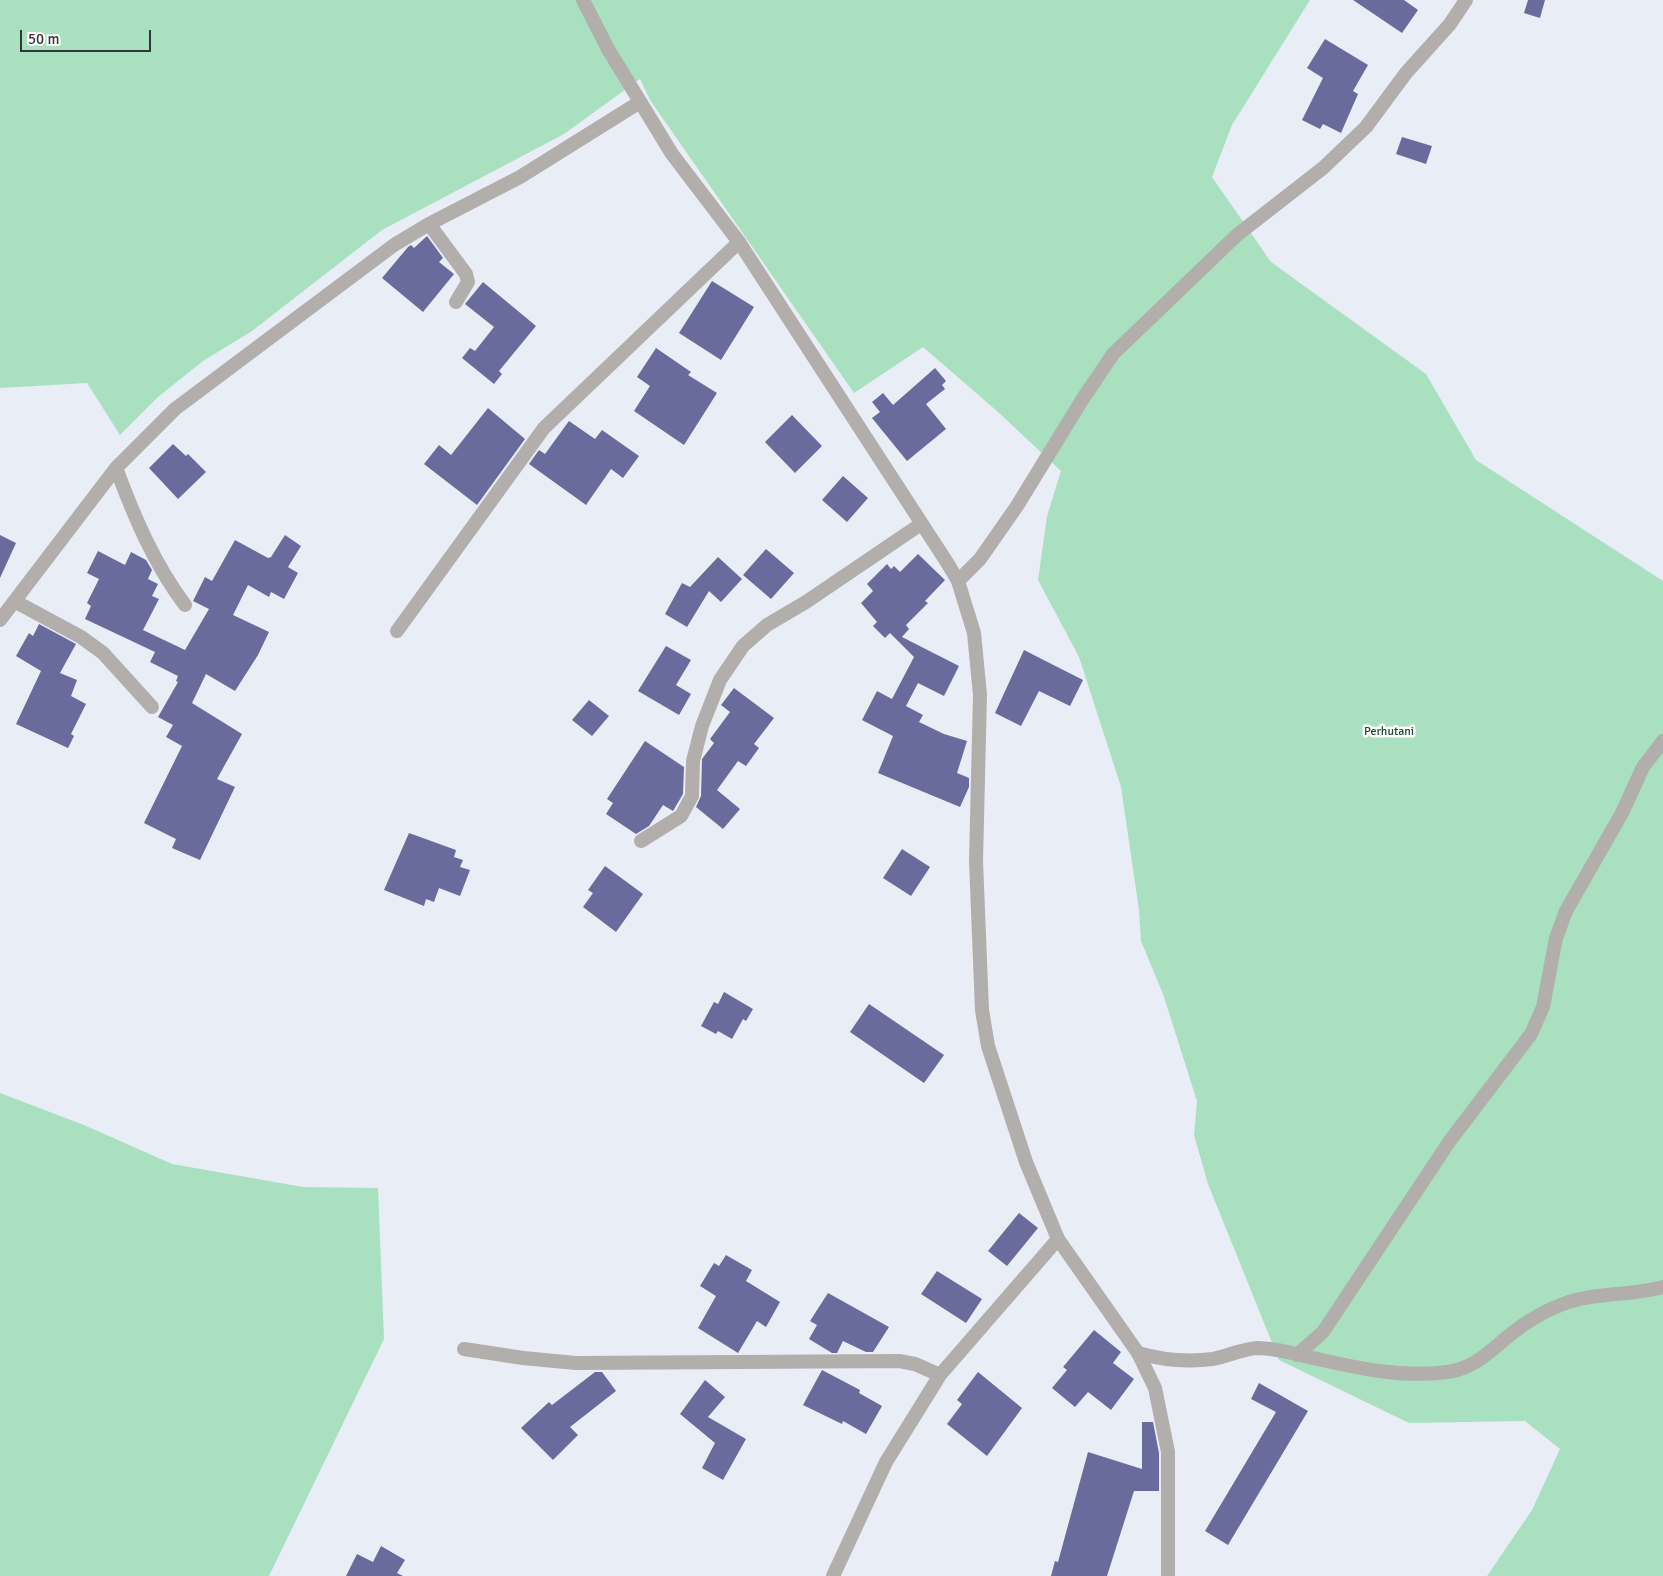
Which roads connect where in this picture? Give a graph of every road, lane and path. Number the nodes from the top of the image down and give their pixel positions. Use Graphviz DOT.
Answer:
graph roads {
  1 [pos="583,0"];
  2 [pos="1466,0"];
  3 [pos="640,102"];
  4 [pos="429,224"];
  5 [pos="739,242"];
  6 [pos="456,302"];
  7 [pos="116,468"];
  8 [pos="921,524"];
  9 [pos="958,581"];
  10 [pos="16,602"];
  11 [pos="185,605"];
  12 [pos="0,620"];
  13 [pos="397,631"];
  14 [pos="152,707"];
  15 [pos="1663,741"];
  16 [pos="641,841"];
  17 [pos="1058,1238"];
  18 [pos="1663,1287"];
  19 [pos="464,1349"];
  20 [pos="1138,1353"];
  21 [pos="1297,1354"];
  22 [pos="940,1375"];
  23 [pos="833,1576"];
  24 [pos="1168,1576"];
  1 -- 3 [label="street"];
  2 -- 9 [label="street"];
  3 -- 4 [label="street"];
  3 -- 5 [label="street"];
  4 -- 6 [label="street"];
  4 -- 7 [label="street"];
  5 -- 8 [label="street"];
  5 -- 13 [label="street"];
  7 -- 10 [label="street"];
  7 -- 11 [label="street"];
  8 -- 9 [label="street"];
  8 -- 16 [label="street"];
  9 -- 17 [label="street"];
  10 -- 12 [label="street"];
  10 -- 14 [label="street"];
  15 -- 21 [label="street"];
  17 -- 20 [label="street"];
  17 -- 22 [label="street"];
  18 -- 21 [label="street"];
  19 -- 22 [label="street"];
  20 -- 21 [label="street"];
  20 -- 24 [label="street"];
  22 -- 23 [label="street"];
}
